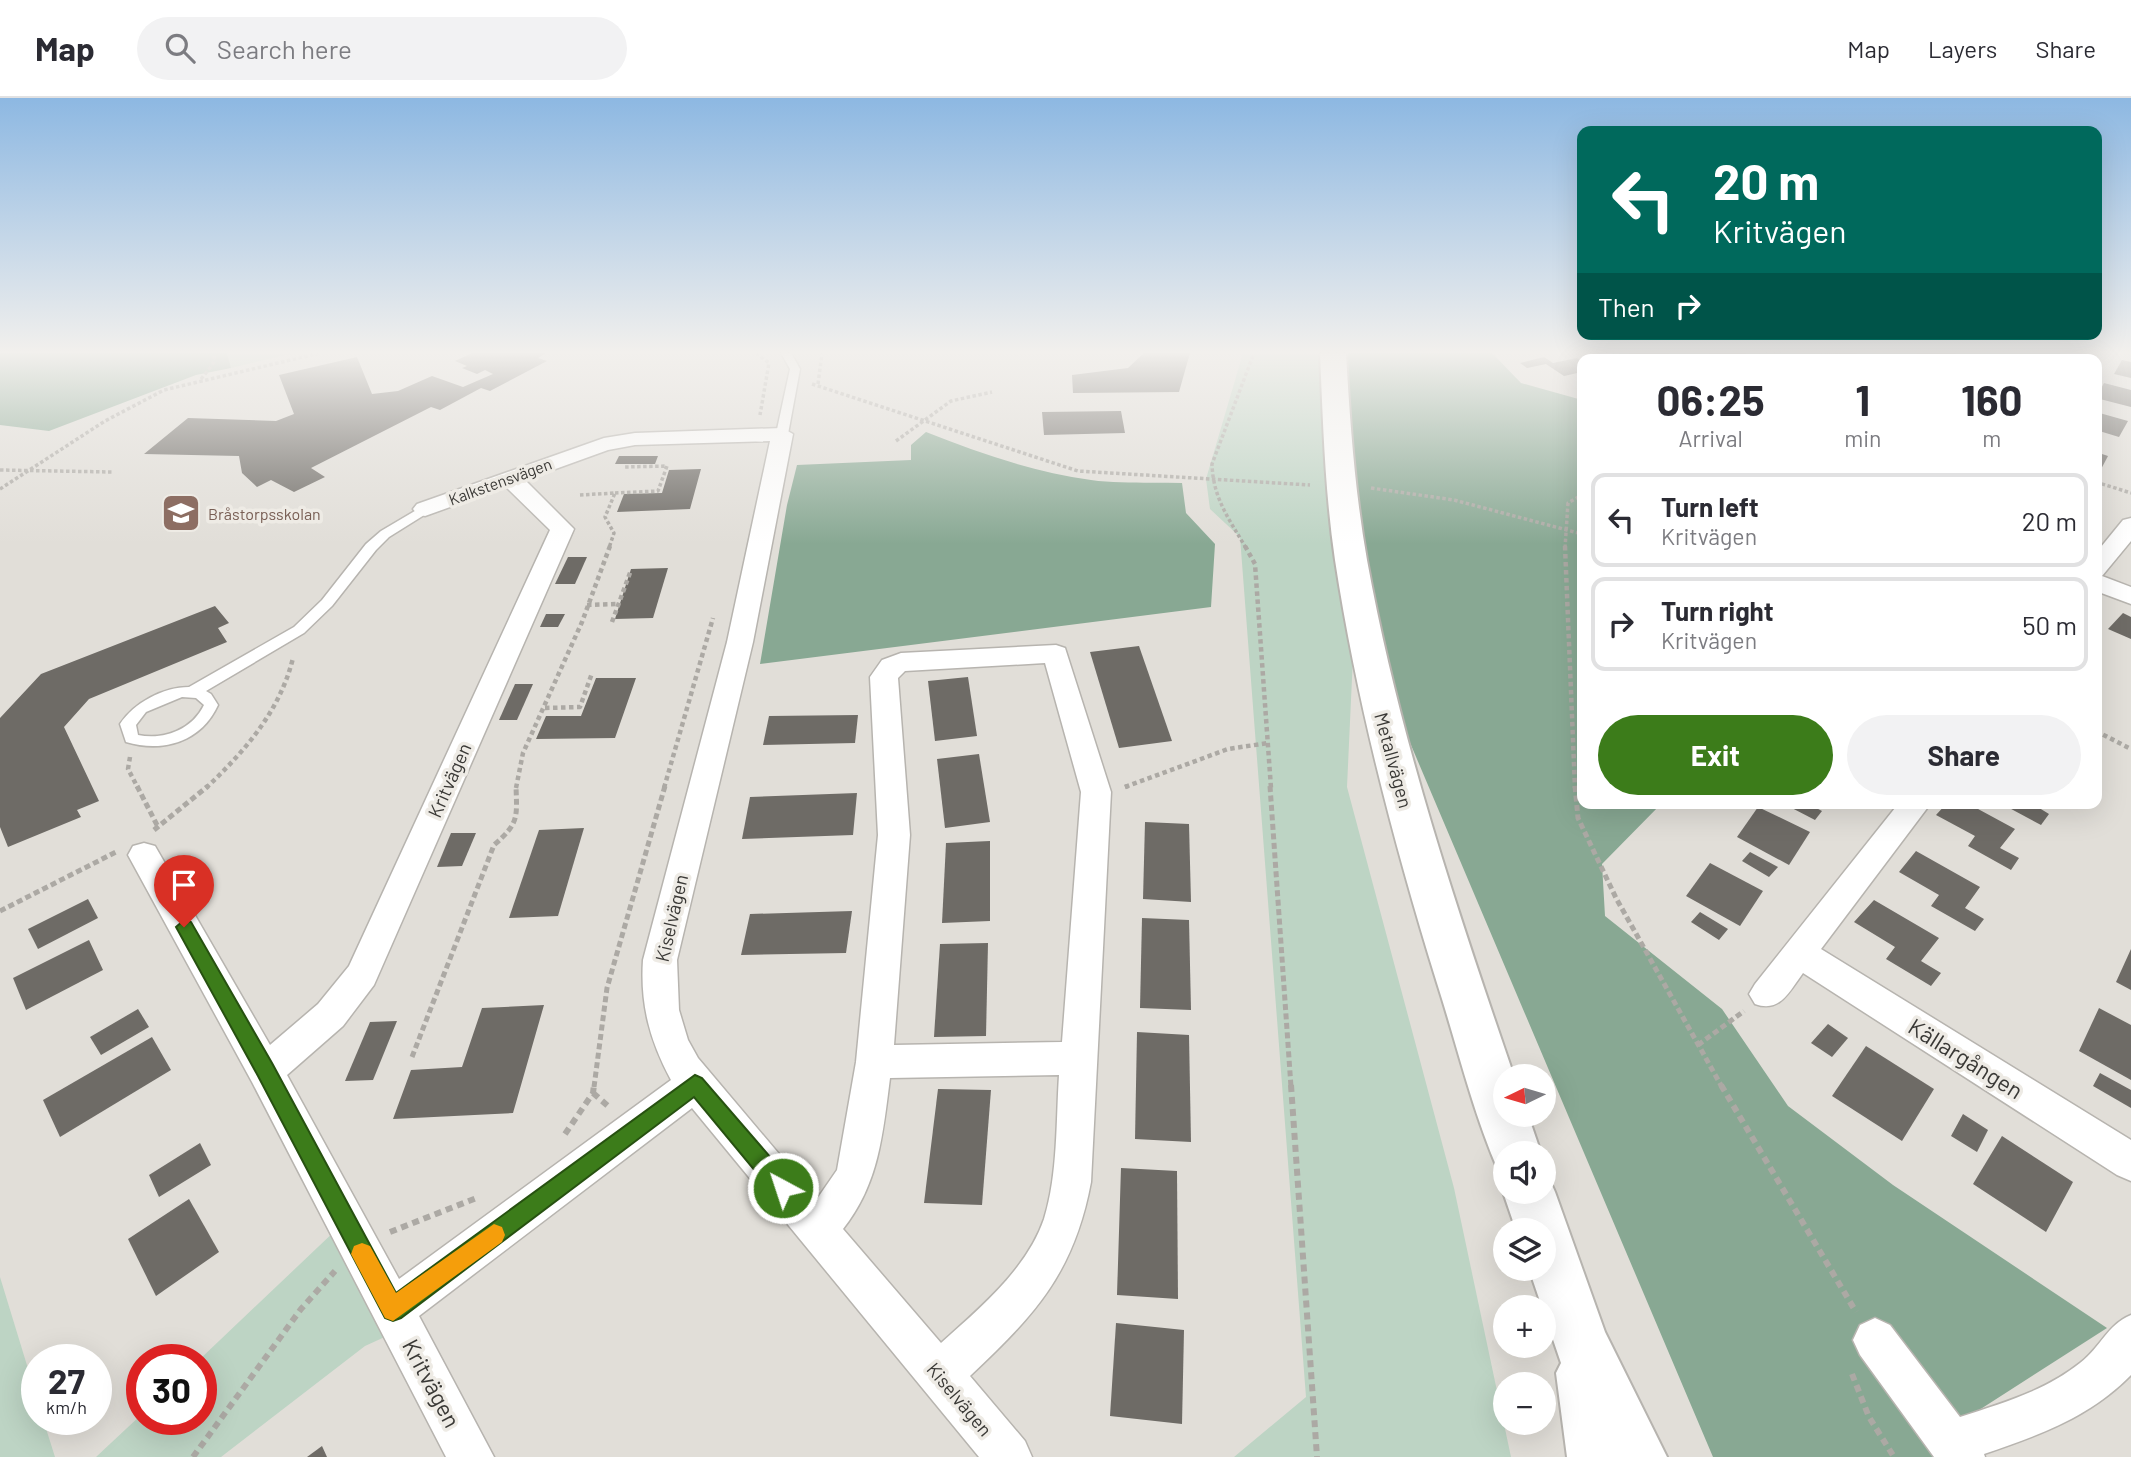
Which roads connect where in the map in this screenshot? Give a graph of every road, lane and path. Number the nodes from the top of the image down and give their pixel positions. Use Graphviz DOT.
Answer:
graph roads {
  1 [pos="114,416"];
  2 [pos="769,416"];
  3 [pos="776,416"];
  4 [pos="909,416"];
  5 [pos="929,416"];
  6 [pos="1230,416"];
  7 [pos="1336,416"];
  8 [pos="922,421"];
  9 [pos="769,435"];
  10 [pos="896,441"];
  11 [pos="624,467"];
  12 [pos="0,470"];
  13 [pos="29,470"];
  14 [pos="112,472"];
  15 [pos="509,477"];
  16 [pos="1211,479"];
  17 [pos="2102,484"];
  18 [pos="1320,485"];
  19 [pos="1370,488"];
  20 [pos="0,489"];
  21 [pos="615,493"];
  22 [pos="2131,493"];
  23 [pos="580,495"];
  24 [pos="1577,498"];
  25 [pos="425,509"];
  26 [pos="2131,525"];
  27 [pos="1564,529"];
  28 [pos="1577,533"];
  29 [pos="2102,562"];
  30 [pos="631,570"];
  31 [pos="2102,584"];
  32 [pos="2131,596"];
  33 [pos="618,604"];
  34 [pos="587,605"];
  35 [pos="714,614"];
  36 [pos="314,617"];
  37 [pos="612,622"];
  38 [pos="592,673"];
  39 [pos="192,692"];
  40 [pos="545,708"];
  41 [pos="2102,734"];
  42 [pos="139,741"];
  43 [pos="1268,743"];
  44 [pos="2131,748"];
  45 [pos="1096,792"];
  46 [pos="1577,808"];
  47 [pos="1577,809"];
  48 [pos="1911,809"];
  49 [pos="143,841"];
  50 [pos="0,911"];
  51 [pos="1801,954"];
  52 [pos="1767,994"];
  53 [pos="1698,1045"];
  54 [pos="412,1058"];
  55 [pos="1078,1058"];
  56 [pos="874,1062"];
  57 [pos="265,1070"];
  58 [pos="695,1084"];
  59 [pos="562,1136"];
  60 [pos="1512,1141"];
  61 [pos="2131,1162"];
  62 [pos="486,1192"];
  63 [pos="817,1229"];
  64 [pos="361,1252"];
  65 [pos="1556,1270"];
  66 [pos="393,1310"];
  67 [pos="2131,1338"];
  68 [pos="1875,1340"];
  69 [pos="1581,1343"];
  70 [pos="939,1375"];
  71 [pos="1956,1450"];
  72 [pos="193,1457"];
  73 [pos="471,1457"];
  74 [pos="1009,1457"];
  75 [pos="1317,1457"];
  76 [pos="1597,1457"];
  77 [pos="1637,1457"];
  1 -- 13 [label="path"];
  2 -- 9 [label="path"];
  3 -- 9 [label="lane"];
  4 -- 8 [label="path"];
  5 -- 8 [label="path"];
  6 -- 16 [label="path"];
  7 -- 60 [label="main road, Metallvägen"];
  8 -- 10 [label="path"];
  8 -- 16 [label="path"];
  9 -- 15 [label="street, Kalkstensvägen"];
  9 -- 58 [label="street, Kiselvägen"];
  11 -- 21 [label="path"];
  12 -- 13 [label="path"];
  13 -- 14 [label="path"];
  13 -- 20 [label="path"];
  15 -- 25 [label="street, Kalkstensvägen"];
  15 -- 57 [label="street, Kritvägen"];
  16 -- 18 [label="path"];
  16 -- 43 [label="path"];
  17 -- 22 [label="path"];
  19 -- 27 [label="path"];
  21 -- 23 [label="path"];
  21 -- 34 [label="path"];
  24 -- 27 [label="path"];
  25 -- 36 [label="lane"];
  26 -- 29 [label="street"];
  27 -- 28 [label="path"];
  27 -- 46 [label="path"];
  30 -- 33 [label="path"];
  31 -- 32 [label="street"];
  33 -- 34 [label="path"];
  33 -- 37 [label="path"];
  34 -- 40 [label="path"];
  35 -- 59 [label="path"];
  36 -- 39 [label="lane"];
  36 -- 49 [label="path"];
  38 -- 40 [label="path"];
  39 -- 42 [label="lane"];
  39 -- 42 [label="lane"];
  40 -- 54 [label="path"];
  41 -- 44 [label="path"];
  42 -- 49 [label="path"];
  43 -- 45 [label="path"];
  43 -- 75 [label="path"];
  45 -- 55 [label="street"];
  45 -- 56 [label="street"];
  47 -- 53 [label="path"];
  48 -- 51 [label="street"];
  49 -- 50 [label="path"];
  49 -- 57 [label="street, Kritvägen"];
  51 -- 52 [label="street"];
  51 -- 61 [label="street, Källargången"];
  52 -- 53 [label="path"];
  53 -- 68 [label="path"];
  55 -- 56 [label="street"];
  55 -- 70 [label="street"];
  56 -- 63 [label="street"];
  57 -- 64 [label="street, Kritvägen"];
  58 -- 63 [label="street, Kiselvägen"];
  58 -- 66 [label="street"];
  62 -- 64 [label="path"];
  63 -- 70 [label="street, Kiselvägen"];
  64 -- 66 [label="street, Kritvägen"];
  64 -- 72 [label="path"];
  65 -- 69 [label="main road"];
  66 -- 73 [label="street, Kritvägen"];
  67 -- 71 [label="street"];
  68 -- 71 [label="street"];
  69 -- 76 [label="main road"];
  69 -- 77 [label="main road"];
  70 -- 74 [label="street, Kiselvägen"];
}
